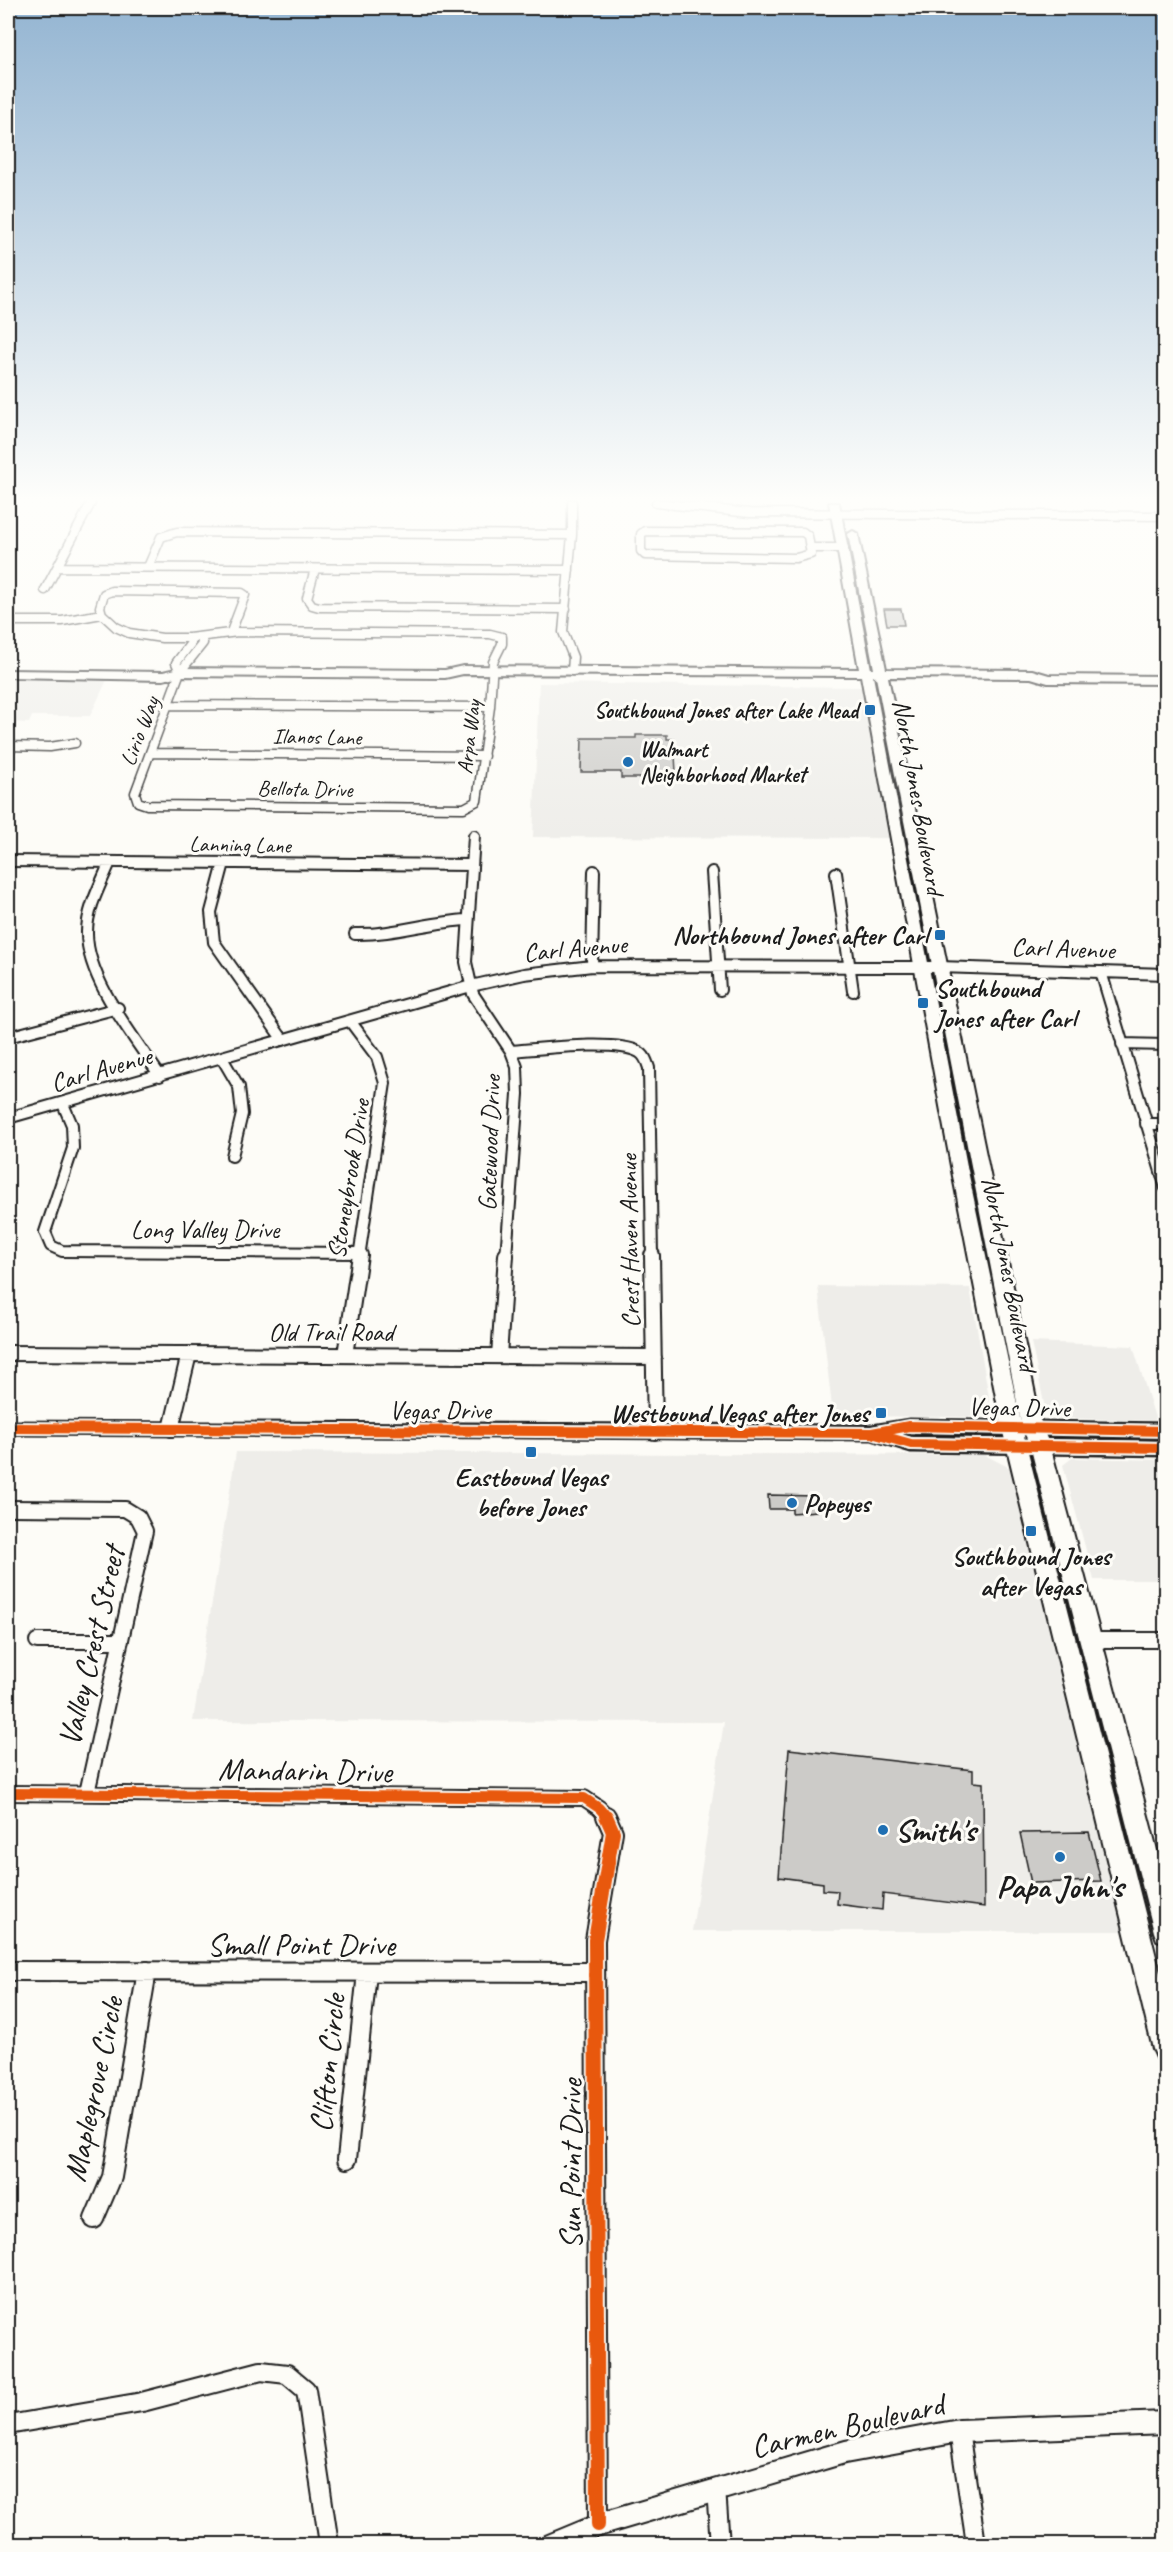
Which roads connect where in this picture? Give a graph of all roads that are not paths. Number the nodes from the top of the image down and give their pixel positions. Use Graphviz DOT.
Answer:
graph roads {
  1 [pos="111,622"];
  2 [pos="235,622"];
  3 [pos="564,622"];
  4 [pos="860,622"];
  5 [pos="867,622"];
  6 [pos="231,632"];
  7 [pos="199,637"];
  8 [pos="189,638"];
  9 [pos="8,666"];
  10 [pos="47,670"];
  11 [pos="572,671"];
  12 [pos="180,672"];
  13 [pos="8,674"];
  14 [pos="492,675"];
  15 [pos="659,676"];
  16 [pos="874,677"];
  17 [pos="526,679"];
  18 [pos="1166,680"];
  19 [pos="168,705"];
  20 [pos="490,707"];
  21 [pos="75,743"];
  22 [pos="8,746"];
  23 [pos="150,753"];
  24 [pos="484,756"];
  25 [pos="886,777"];
  26 [pos="138,802"];
  27 [pos="890,802"];
  28 [pos="472,805"];
  29 [pos="907,808"];
  30 [pos="474,836"];
  31 [pos="913,838"];
  32 [pos="8,861"];
  33 [pos="110,862"];
  34 [pos="224,863"];
  35 [pos="472,865"];
  36 [pos="594,871"];
  37 [pos="712,872"];
  38 [pos="836,873"];
  39 [pos="467,920"];
  40 [pos="354,934"];
  41 [pos="592,966"];
  42 [pos="720,966"];
  43 [pos="849,966"];
  44 [pos="921,967"];
  45 [pos="939,967"];
  46 [pos="1101,972"];
  47 [pos="1166,974"];
  48 [pos="471,986"];
  49 [pos="720,990"];
  50 [pos="853,992"];
  51 [pos="118,1008"];
  52 [pos="350,1021"];
  53 [pos="8,1037"];
  54 [pos="283,1040"];
  55 [pos="1122,1044"];
  56 [pos="1166,1046"];
  57 [pos="511,1051"];
  58 [pos="222,1058"];
  59 [pos="160,1076"];
  60 [pos="63,1104"];
  61 [pos="8,1118"];
  62 [pos="1146,1124"];
  63 [pos="1166,1124"];
  64 [pos="232,1156"];
  65 [pos="959,1166"];
  66 [pos="979,1166"];
  67 [pos="1166,1188"];
  68 [pos="360,1252"];
  69 [pos="8,1353"];
  70 [pos="189,1354"];
  71 [pos="345,1355"];
  72 [pos="499,1356"];
  73 [pos="654,1357"];
  74 [pos="8,1428"];
  75 [pos="171,1429"];
  76 [pos="1166,1431"];
  77 [pos="655,1432"];
  78 [pos="1025,1436"];
  79 [pos="1166,1448"];
  80 [pos="8,1508"];
  81 [pos="1053,1592"];
  82 [pos="1090,1640"];
  83 [pos="1166,1640"];
  84 [pos="37,1641"];
  85 [pos="121,1641"];
  86 [pos="1098,1773"];
  87 [pos="1124,1773"];
  88 [pos="8,1793"];
  89 [pos="87,1793"];
  90 [pos="600,1808"];
  91 [pos="1166,1932"];
  92 [pos="8,1971"];
  93 [pos="147,1971"];
  94 [pos="594,1972"];
  95 [pos="367,1973"];
  96 [pos="1166,2049"];
  97 [pos="346,2159"];
  98 [pos="94,2219"];
  99 [pos="1166,2423"];
  100 [pos="8,2424"];
  101 [pos="959,2430"];
  102 [pos="716,2489"];
  103 [pos="598,2526"];
  104 [pos="329,2544"];
  105 [pos="553,2544"];
  106 [pos="720,2544"];
  107 [pos="976,2544"];
  1 -- 8 [label="street"];
  2 -- 6 [label="street"];
  3 -- 11 [label="street"];
  4 -- 16 [label="main road, North Jones Boulevard"];
  5 -- 16 [label="main road, North Jones Boulevard"];
  6 -- 7 [label="street"];
  6 -- 14 [label="street, Arpa Way"];
  7 -- 8 [label="street"];
  7 -- 12 [label="street"];
  8 -- 12 [label="street, Lirio Way"];
  9 -- 10 [label="main road"];
  10 -- 12 [label="main road"];
  10 -- 13 [label="main road"];
  11 -- 14 [label="main road"];
  11 -- 15 [label="main road"];
  11 -- 17 [label="main road"];
  12 -- 14 [label="main road"];
  12 -- 19 [label="street, Lirio Way"];
  14 -- 17 [label="main road"];
  14 -- 20 [label="street, Arpa Way"];
  15 -- 16 [label="main road"];
  15 -- 16 [label="main road"];
  15 -- 17 [label="main road"];
  16 -- 18 [label="main road"];
  16 -- 25 [label="main road, North Jones Boulevard"];
  16 -- 29 [label="main road, North Jones Boulevard"];
  19 -- 20 [label="street"];
  19 -- 23 [label="street, Lirio Way"];
  20 -- 24 [label="street, Arpa Way"];
  21 -- 22 [label="street"];
  23 -- 24 [label="street, Ilanos Lane"];
  23 -- 26 [label="street, Lirio Way"];
  24 -- 28 [label="street, Arpa Way"];
  25 -- 27 [label="main road, North Jones Boulevard"];
  25 -- 29 [label="main road"];
  26 -- 28 [label="street, Bellota Drive"];
  27 -- 31 [label="main road"];
  27 -- 44 [label="main road, North Jones Boulevard"];
  29 -- 31 [label="main road, North Jones Boulevard"];
  30 -- 35 [label="street, Gatewood Drive"];
  31 -- 45 [label="main road, North Jones Boulevard"];
  32 -- 33 [label="street, Lanning Lane"];
  33 -- 34 [label="street, Lanning Lane"];
  33 -- 51 [label="street"];
  34 -- 35 [label="street, Lanning Lane"];
  34 -- 54 [label="street"];
  35 -- 39 [label="street, Gatewood Drive"];
  36 -- 41 [label="street"];
  37 -- 42 [label="street"];
  38 -- 43 [label="street"];
  39 -- 40 [label="street"];
  39 -- 48 [label="street, Gatewood Drive"];
  41 -- 42 [label="street, Carl Avenue"];
  41 -- 48 [label="street, Carl Avenue"];
  42 -- 43 [label="street, Carl Avenue"];
  42 -- 49 [label="street"];
  43 -- 44 [label="street, Carl Avenue"];
  43 -- 50 [label="street"];
  44 -- 45 [label="street, Carl Avenue"];
  44 -- 65 [label="main road, North Jones Boulevard"];
  45 -- 46 [label="street, Carl Avenue"];
  45 -- 66 [label="main road, North Jones Boulevard"];
  46 -- 47 [label="street, Carl Avenue"];
  46 -- 55 [label="street"];
  48 -- 52 [label="street, Carl Avenue"];
  48 -- 57 [label="street, Gatewood Drive"];
  51 -- 53 [label="street"];
  51 -- 59 [label="street"];
  52 -- 54 [label="street, Carl Avenue"];
  52 -- 68 [label="street, Stoneybrook Drive"];
  54 -- 58 [label="street, Carl Avenue"];
  55 -- 56 [label="street"];
  55 -- 62 [label="street"];
  57 -- 72 [label="street, Gatewood Drive"];
  57 -- 73 [label="street, Crest Haven Avenue"];
  58 -- 59 [label="street, Carl Avenue"];
  58 -- 64 [label="street"];
  59 -- 60 [label="street, Carl Avenue"];
  60 -- 61 [label="street, Carl Avenue"];
  60 -- 68 [label="street, Long Valley Drive"];
  62 -- 63 [label="street"];
  62 -- 67 [label="street"];
  65 -- 66 [label="main road"];
  65 -- 78 [label="main road, North Jones Boulevard"];
  66 -- 78 [label="main road, North Jones Boulevard"];
  68 -- 71 [label="street, Stoneybrook Drive"];
  69 -- 70 [label="street, Old Trail Road"];
  70 -- 71 [label="street, Old Trail Road"];
  70 -- 75 [label="street"];
  71 -- 72 [label="street, Old Trail Road"];
  72 -- 73 [label="street, Old Trail Road"];
  73 -- 77 [label="street, Crest Haven Avenue"];
  74 -- 75 [label="main road, Vegas Drive"];
  75 -- 77 [label="main road, Vegas Drive"];
  76 -- 78 [label="main road, Vegas Drive"];
  77 -- 78 [label="main road, Vegas Drive"];
  78 -- 79 [label="main road, Vegas Drive"];
  78 -- 81 [label="main road, North Jones Boulevard"];
  78 -- 82 [label="main road, North Jones Boulevard"];
  80 -- 85 [label="street, Valley Crest Street"];
  81 -- 82 [label="main road"];
  81 -- 86 [label="main road, North Jones Boulevard"];
  82 -- 83 [label="street"];
  82 -- 87 [label="main road, North Jones Boulevard"];
  84 -- 85 [label="street"];
  85 -- 89 [label="street, Valley Crest Street"];
  86 -- 87 [label="main road"];
  86 -- 96 [label="main road, North Jones Boulevard"];
  87 -- 91 [label="main road, North Jones Boulevard"];
  88 -- 89 [label="street, Mandarin Drive"];
  89 -- 90 [label="street, Mandarin Drive"];
  90 -- 94 [label="street, Sun Point Drive"];
  92 -- 93 [label="street, Small Point Drive"];
  93 -- 95 [label="street, Small Point Drive"];
  93 -- 98 [label="street, Maplegrove Circle"];
  94 -- 95 [label="street, Small Point Drive"];
  94 -- 103 [label="street, Sun Point Drive"];
  95 -- 97 [label="street, Clifton Circle"];
  99 -- 101 [label="street, Carmen Boulevard"];
  100 -- 104 [label="street"];
  101 -- 102 [label="street, Carmen Boulevard"];
  101 -- 107 [label="street"];
  102 -- 103 [label="street, Carmen Boulevard"];
  102 -- 106 [label="street"];
  103 -- 105 [label="street, Carmen Boulevard"];
}
